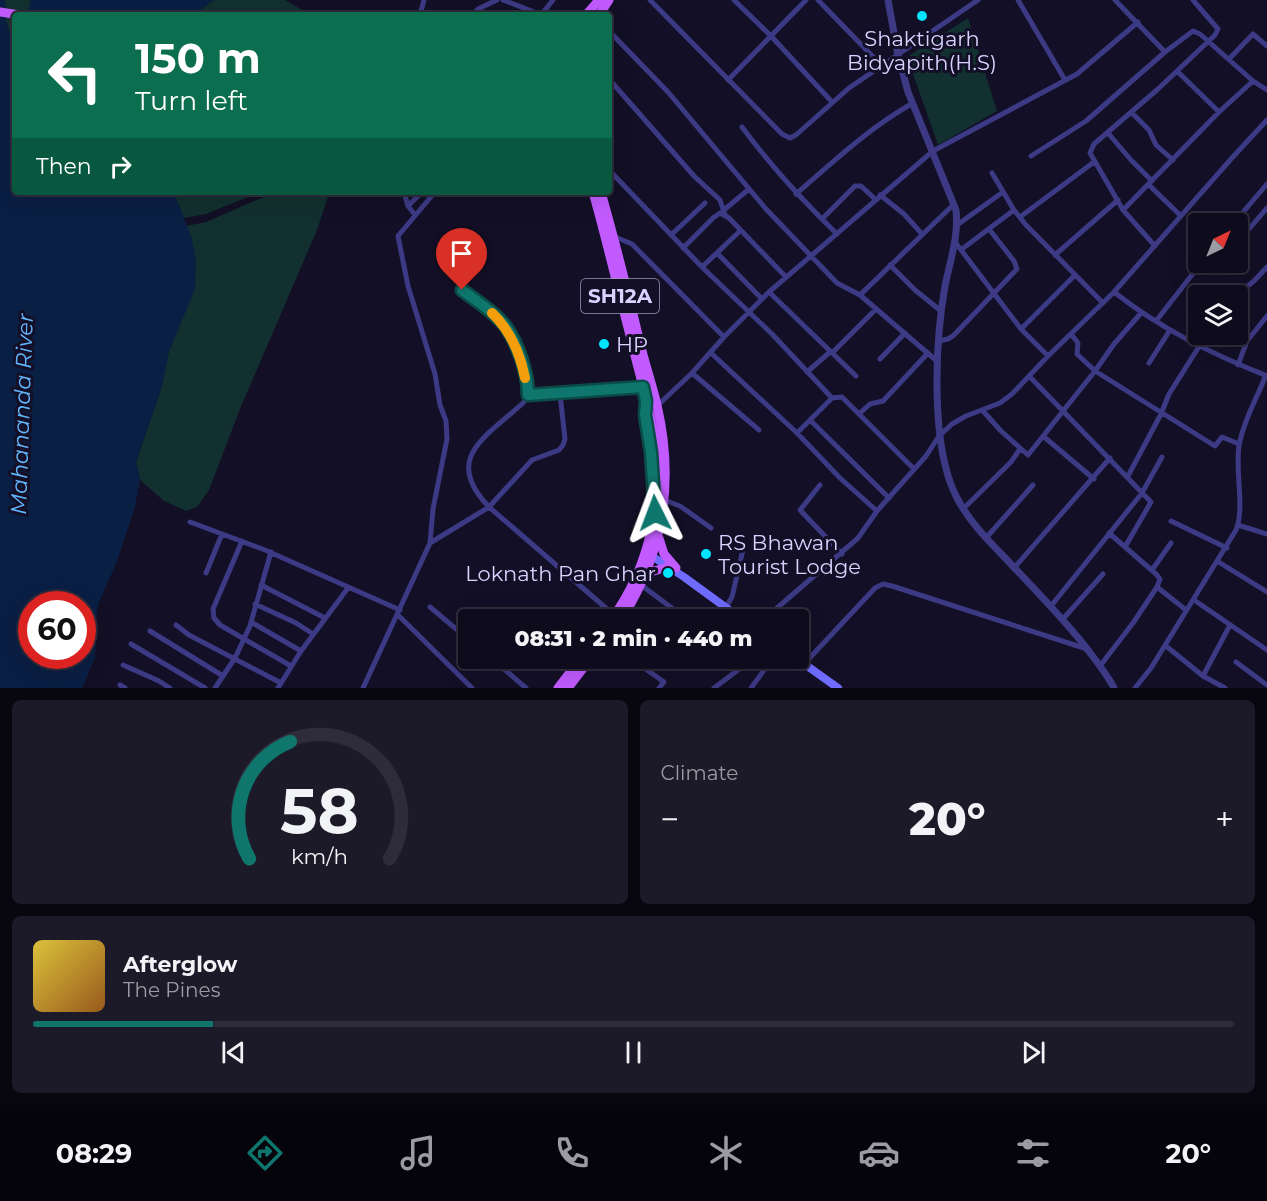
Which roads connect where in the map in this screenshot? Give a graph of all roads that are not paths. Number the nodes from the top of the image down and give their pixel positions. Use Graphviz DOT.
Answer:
graph roads {
  1 [pos="497,0"];
  2 [pos="503,0"];
  3 [pos="600,0"];
  4 [pos="650,0"];
  5 [pos="734,0"];
  6 [pos="806,0"];
  7 [pos="818,0"];
  8 [pos="888,0"];
  9 [pos="978,0"];
  10 [pos="1018,0"];
  11 [pos="1115,0"];
  12 [pos="1193,0"];
  13 [pos="969,3"];
  14 [pos="476,12"];
  15 [pos="534,12"];
  16 [pos="588,12"];
  17 [pos="1138,22"];
  18 [pos="612,34"];
  19 [pos="771,36"];
  20 [pos="1208,41"];
  21 [pos="1267,46"];
  22 [pos="1165,52"];
  23 [pos="898,55"];
  24 [pos="1229,59"];
  25 [pos="881,65"];
  26 [pos="1177,71"];
  27 [pos="728,80"];
  28 [pos="1065,80"];
  29 [pos="1253,81"];
  30 [pos="612,82"];
  31 [pos="1267,90"];
  32 [pos="832,102"];
  33 [pos="913,103"];
  34 [pos="1131,112"];
  35 [pos="1219,112"];
  36 [pos="1267,120"];
  37 [pos="742,127"];
  38 [pos="1108,133"];
  39 [pos="933,151"];
  40 [pos="1031,156"];
  41 [pos="1173,160"];
  42 [pos="1094,162"];
  43 [pos="612,173"];
  44 [pos="993,174"];
  45 [pos="1151,183"];
  46 [pos="1267,184"];
  47 [pos="749,189"];
  48 [pos="1003,192"];
  49 [pos="796,194"];
  50 [pos="405,195"];
  51 [pos="419,195"];
  52 [pos="432,195"];
  53 [pos="594,195"];
  54 [pos="602,195"];
  55 [pos="878,197"];
  56 [pos="1118,200"];
  57 [pos="705,203"];
  58 [pos="954,204"];
  59 [pos="408,206"];
  60 [pos="1267,208"];
  61 [pos="1014,210"];
  62 [pos="1124,210"];
  63 [pos="724,212"];
  64 [pos="1242,213"];
  65 [pos="415,215"];
  66 [pos="1181,216"];
  67 [pos="1020,217"];
  68 [pos="822,219"];
  69 [pos="957,225"];
  70 [pos="989,230"];
  71 [pos="1248,230"];
  72 [pos="740,231"];
  73 [pos="837,234"];
  74 [pos="922,234"];
  75 [pos="671,235"];
  76 [pos="613,236"];
  77 [pos="955,242"];
  78 [pos="1155,246"];
  79 [pos="683,248"];
  80 [pos="962,249"];
  81 [pos="717,253"];
  82 [pos="811,255"];
  83 [pos="1055,255"];
  84 [pos="890,265"];
  85 [pos="702,267"];
  86 [pos="1267,267"];
  87 [pos="1193,273"];
  88 [pos="1075,275"];
  89 [pos="786,277"];
  90 [pos="1248,286"];
  91 [pos="462,290"];
  92 [pos="769,292"];
  93 [pos="1114,292"];
  94 [pos="995,294"];
  95 [pos="860,295"];
  96 [pos="762,299"];
  97 [pos="1103,303"];
  98 [pos="876,309"];
  99 [pos="941,311"];
  100 [pos="748,313"];
  101 [pos="1141,313"];
  102 [pos="1267,316"];
  103 [pos="1156,321"];
  104 [pos="1021,329"];
  105 [pos="1170,330"];
  106 [pos="905,333"];
  107 [pos="1071,334"];
  108 [pos="724,337"];
  109 [pos="938,341"];
  110 [pos="1199,347"];
  111 [pos="831,352"];
  112 [pos="711,353"];
  113 [pos="928,353"];
  114 [pos="1048,356"];
  115 [pos="880,359"];
  116 [pos="938,362"];
  117 [pos="1149,363"];
  118 [pos="1238,365"];
  119 [pos="1095,371"];
  120 [pos="807,372"];
  121 [pos="692,373"];
  122 [pos="856,376"];
  123 [pos="1029,376"];
  124 [pos="1266,376"];
  125 [pos="643,387"];
  126 [pos="560,394"];
  127 [pos="528,395"];
  128 [pos="832,398"];
  129 [pos="657,406"];
  130 [pos="982,411"];
  131 [pos="1062,411"];
  132 [pos="860,413"];
  133 [pos="1161,414"];
  134 [pos="810,420"];
  135 [pos="759,430"];
  136 [pos="797,433"];
  137 [pos="939,436"];
  138 [pos="1043,436"];
  139 [pos="1239,444"];
  140 [pos="1020,449"];
  141 [pos="1110,458"];
  142 [pos="1162,458"];
  143 [pos="914,469"];
  144 [pos="1128,476"];
  145 [pos="1094,479"];
  146 [pos="820,485"];
  147 [pos="1033,485"];
  148 [pos="1142,493"];
  149 [pos="889,498"];
  150 [pos="664,500"];
  151 [pos="489,507"];
  152 [pos="963,509"];
  153 [pos="877,511"];
  154 [pos="1171,521"];
  155 [pos="190,522"];
  156 [pos="1238,525"];
  157 [pos="711,528"];
  158 [pos="1109,533"];
  159 [pos="222,534"];
  160 [pos="1267,534"];
  161 [pos="659,536"];
  162 [pos="986,538"];
  163 [pos="735,540"];
  164 [pos="242,541"];
  165 [pos="429,543"];
  166 [pos="1171,543"];
  167 [pos="1125,546"];
  168 [pos="1227,548"];
  169 [pos="271,552"];
  170 [pos="650,552"];
  171 [pos="842,554"];
  172 [pos="1217,561"];
  173 [pos="672,568"];
  174 [pos="1014,568"];
  175 [pos="1152,570"];
  176 [pos="206,573"];
  177 [pos="647,573"];
  178 [pos="1103,574"];
  179 [pos="261,585"];
  180 [pos="641,585"];
  181 [pos="1157,586"];
  182 [pos="348,588"];
  183 [pos="1267,592"];
  184 [pos="1194,600"];
  185 [pos="255,604"];
  186 [pos="1051,606"];
  187 [pos="430,607"];
  188 [pos="726,608"];
  189 [pos="606,609"];
  190 [pos="620,609"];
  191 [pos="623,609"];
  192 [pos="673,609"];
  193 [pos="776,609"];
  194 [pos="1186,610"];
  195 [pos="399,612"];
  196 [pos="325,618"];
  197 [pos="1063,619"];
  198 [pos="251,621"];
  199 [pos="176,625"];
  200 [pos="1230,625"];
  201 [pos="458,631"];
  202 [pos="150,632"];
  203 [pos="313,634"];
  204 [pos="244,640"];
  205 [pos="131,644"];
  206 [pos="1166,646"];
  207 [pos="1087,649"];
  208 [pos="1267,650"];
  209 [pos="301,651"];
  210 [pos="235,658"];
  211 [pos="809,659"];
  212 [pos="1236,662"];
  213 [pos="123,665"];
  214 [pos="291,666"];
  215 [pos="1100,666"];
  216 [pos="809,668"];
  217 [pos="504,669"];
  218 [pos="573,669"];
  219 [pos="583,669"];
  220 [pos="646,669"];
  221 [pos="739,669"];
  222 [pos="764,669"];
  223 [pos="223,676"];
  224 [pos="1203,676"];
  225 [pos="1267,685"];
  226 [pos="279,686"];
  227 [pos="464,686"];
  228 [pos="170,688"];
  229 [pos="205,688"];
  230 [pos="215,688"];
  231 [pos="363,688"];
  232 [pos="472,688"];
  233 [pos="526,688"];
  234 [pos="558,688"];
  235 [pos="568,688"];
  236 [pos="659,688"];
  237 [pos="714,688"];
  238 [pos="751,688"];
  239 [pos="838,688"];
  240 [pos="1114,688"];
  241 [pos="1135,688"];
  242 [pos="1225,688"];
  1 -- 14 [label="street"];
  2 -- 15 [label="street"];
  3 -- 16 [label="main road"];
  4 -- 27 [label="street"];
  5 -- 19 [label="street"];
  6 -- 19 [label="street"];
  7 -- 25 [label="street"];
  8 -- 23 [label="street"];
  9 -- 13 [label="street"];
  10 -- 28 [label="street"];
  11 -- 17 [label="street"];
  12 -- 20 [label="street"];
  13 -- 23 [label="street"];
  17 -- 22 [label="street"];
  17 -- 28 [label="street"];
  18 -- 47 [label="street"];
  19 -- 27 [label="street"];
  19 -- 32 [label="street"];
  20 -- 22 [label="street"];
  20 -- 24 [label="street"];
  20 -- 26 [label="street"];
  21 -- 24 [label="street"];
  22 -- 40 [label="street"];
  23 -- 25 [label="street"];
  23 -- 33 [label="street"];
  24 -- 29 [label="street"];
  25 -- 32 [label="street"];
  26 -- 34 [label="street"];
  26 -- 35 [label="street"];
  27 -- 32 [label="street"];
  28 -- 39 [label="street"];
  29 -- 31 [label="street"];
  29 -- 35 [label="street"];
  30 -- 63 [label="street"];
  33 -- 39 [label="street"];
  33 -- 49 [label="street"];
  34 -- 38 [label="street"];
  34 -- 41 [label="street"];
  35 -- 41 [label="street"];
  36 -- 66 [label="street"];
  37 -- 49 [label="street"];
  38 -- 42 [label="street"];
  38 -- 45 [label="street"];
  39 -- 55 [label="street"];
  39 -- 58 [label="street"];
  41 -- 45 [label="street"];
  42 -- 56 [label="street"];
  42 -- 67 [label="street"];
  43 -- 75 [label="street"];
  44 -- 48 [label="street"];
  45 -- 62 [label="street"];
  45 -- 66 [label="street"];
  46 -- 64 [label="street"];
  47 -- 63 [label="street"];
  47 -- 82 [label="street"];
  48 -- 61 [label="street"];
  48 -- 69 [label="street"];
  49 -- 68 [label="street"];
  50 -- 59 [label="street"];
  51 -- 59 [label="street"];
  52 -- 65 [label="street"];
  53 -- 125 [label="main road, SH12A"];
  54 -- 76 [label="main road, SH12A"];
  55 -- 68 [label="street"];
  55 -- 73 [label="street"];
  55 -- 74 [label="street"];
  56 -- 62 [label="street"];
  56 -- 83 [label="street"];
  57 -- 75 [label="street"];
  58 -- 69 [label="street"];
  58 -- 74 [label="street"];
  59 -- 65 [label="street"];
  60 -- 71 [label="street"];
  61 -- 67 [label="street"];
  61 -- 70 [label="street"];
  62 -- 78 [label="street"];
  63 -- 72 [label="street"];
  63 -- 79 [label="street"];
  65 -- 165 [label="street"];
  66 -- 78 [label="street"];
  67 -- 83 [label="street"];
  68 -- 73 [label="street"];
  69 -- 77 [label="street"];
  70 -- 80 [label="street"];
  70 -- 94 [label="street"];
  72 -- 81 [label="street"];
  72 -- 89 [label="street"];
  73 -- 82 [label="street"];
  74 -- 84 [label="street"];
  75 -- 79 [label="street"];
  76 -- 108 [label="street"];
  76 -- 129 [label="main road, SH12A"];
  77 -- 80 [label="street"];
  77 -- 99 [label="street"];
  78 -- 93 [label="street"];
  79 -- 85 [label="street"];
  80 -- 94 [label="street"];
  81 -- 85 [label="street"];
  81 -- 96 [label="street"];
  82 -- 89 [label="street"];
  82 -- 95 [label="street"];
  83 -- 88 [label="street"];
  84 -- 95 [label="street"];
  84 -- 99 [label="street"];
  85 -- 100 [label="street"];
  86 -- 90 [label="street"];
  87 -- 103 [label="street"];
  88 -- 97 [label="street"];
  88 -- 104 [label="street"];
  89 -- 92 [label="street"];
  91 -- 127 [label="street"];
  92 -- 96 [label="street"];
  92 -- 111 [label="street"];
  93 -- 97 [label="street"];
  93 -- 101 [label="street"];
  94 -- 104 [label="street"];
  94 -- 109 [label="street"];
  95 -- 98 [label="street"];
  96 -- 100 [label="street"];
  97 -- 107 [label="street"];
  98 -- 106 [label="street"];
  98 -- 111 [label="street"];
  99 -- 109 [label="street"];
  100 -- 108 [label="street"];
  100 -- 120 [label="street"];
  101 -- 103 [label="street"];
  101 -- 119 [label="street"];
  102 -- 118 [label="street"];
  103 -- 105 [label="street"];
  104 -- 114 [label="street"];
  105 -- 110 [label="street"];
  105 -- 117 [label="street"];
  106 -- 113 [label="street"];
  106 -- 115 [label="street"];
  107 -- 114 [label="street"];
  107 -- 119 [label="street"];
  108 -- 112 [label="street"];
  109 -- 116 [label="street"];
  110 -- 118 [label="street"];
  110 -- 133 [label="street"];
  111 -- 120 [label="street"];
  111 -- 122 [label="street"];
  112 -- 121 [label="street"];
  112 -- 136 [label="street"];
  113 -- 116 [label="street"];
  113 -- 132 [label="street"];
  114 -- 123 [label="street"];
  116 -- 137 [label="street"];
  118 -- 124 [label="street"];
  119 -- 131 [label="street"];
  119 -- 133 [label="street"];
  120 -- 128 [label="street"];
  121 -- 129 [label="street"];
  121 -- 135 [label="street"];
  123 -- 130 [label="street"];
  123 -- 131 [label="street"];
  124 -- 139 [label="street"];
  125 -- 126 [label="street"];
  125 -- 170 [label="main road, SH12A"];
  126 -- 127 [label="street"];
  126 -- 151 [label="street"];
  127 -- 151 [label="street"];
  128 -- 132 [label="street"];
  128 -- 134 [label="street"];
  129 -- 150 [label="main road, SH12A"];
  130 -- 137 [label="street"];
  130 -- 140 [label="street"];
  131 -- 138 [label="street"];
  131 -- 141 [label="street"];
  132 -- 143 [label="street"];
  133 -- 139 [label="street"];
  133 -- 144 [label="street"];
  134 -- 136 [label="street"];
  134 -- 149 [label="street"];
  136 -- 153 [label="street"];
  137 -- 143 [label="street"];
  137 -- 152 [label="street"];
  138 -- 140 [label="street"];
  138 -- 145 [label="street"];
  139 -- 156 [label="street"];
  140 -- 152 [label="street"];
  141 -- 144 [label="street"];
  141 -- 145 [label="street"];
  142 -- 148 [label="street"];
  143 -- 149 [label="street"];
  144 -- 148 [label="street"];
  145 -- 174 [label="street"];
  146 -- 171 [label="street"];
  147 -- 162 [label="street"];
  148 -- 158 [label="street"];
  148 -- 167 [label="street"];
  149 -- 153 [label="street"];
  150 -- 157 [label="street"];
  150 -- 161 [label="main road, SH12A"];
  151 -- 165 [label="street"];
  151 -- 189 [label="street"];
  152 -- 162 [label="street"];
  153 -- 171 [label="street"];
  154 -- 168 [label="street"];
  155 -- 159 [label="street"];
  156 -- 160 [label="street"];
  156 -- 168 [label="street"];
  158 -- 167 [label="street"];
  158 -- 186 [label="street"];
  159 -- 164 [label="street"];
  159 -- 176 [label="street"];
  161 -- 170 [label="main road, SH12A"];
  161 -- 173 [label="main road"];
  162 -- 174 [label="street"];
  163 -- 188 [label="street"];
  164 -- 169 [label="street"];
  164 -- 204 [label="street"];
  165 -- 195 [label="street"];
  166 -- 175 [label="street"];
  167 -- 175 [label="street"];
  168 -- 172 [label="street"];
  169 -- 179 [label="street"];
  169 -- 182 [label="street"];
  170 -- 173 [label="main road"];
  170 -- 177 [label="main road, SH12A"];
  170 -- 190 [label="main road, SH12A"];
  171 -- 193 [label="street"];
  172 -- 183 [label="street"];
  172 -- 184 [label="street"];
  173 -- 177 [label="main road"];
  173 -- 188 [label="main road"];
  174 -- 186 [label="street"];
  175 -- 181 [label="street"];
  177 -- 180 [label="main road, SH12A"];
  178 -- 197 [label="street"];
  179 -- 185 [label="street"];
  179 -- 196 [label="street"];
  180 -- 191 [label="main road, SH12A"];
  180 -- 192 [label="street"];
  181 -- 194 [label="street"];
  181 -- 215 [label="street"];
  182 -- 195 [label="street"];
  182 -- 196 [label="street"];
  184 -- 194 [label="street"];
  184 -- 200 [label="street"];
  185 -- 198 [label="street"];
  185 -- 203 [label="street"];
  186 -- 197 [label="street"];
  187 -- 201 [label="street"];
  194 -- 206 [label="street"];
  195 -- 227 [label="street"];
  195 -- 231 [label="street"];
  196 -- 203 [label="street"];
  197 -- 207 [label="street"];
  198 -- 204 [label="street"];
  198 -- 209 [label="street"];
  199 -- 210 [label="street"];
  200 -- 208 [label="street"];
  200 -- 224 [label="street"];
  202 -- 223 [label="street"];
  203 -- 209 [label="street"];
  204 -- 210 [label="street"];
  204 -- 214 [label="street"];
  205 -- 229 [label="street"];
  206 -- 224 [label="street"];
  206 -- 241 [label="street"];
  207 -- 211 [label="street"];
  207 -- 215 [label="street"];
  209 -- 214 [label="street"];
  210 -- 223 [label="street"];
  210 -- 226 [label="street"];
  212 -- 225 [label="street"];
  213 -- 228 [label="street"];
  214 -- 226 [label="street"];
  215 -- 240 [label="street"];
  216 -- 239 [label="main road"];
  217 -- 233 [label="street"];
  218 -- 234 [label="main road"];
  219 -- 235 [label="main road"];
  220 -- 236 [label="street"];
  221 -- 237 [label="street"];
  222 -- 238 [label="street"];
  223 -- 230 [label="street"];
  224 -- 242 [label="street"];
  227 -- 232 [label="street"];
}
